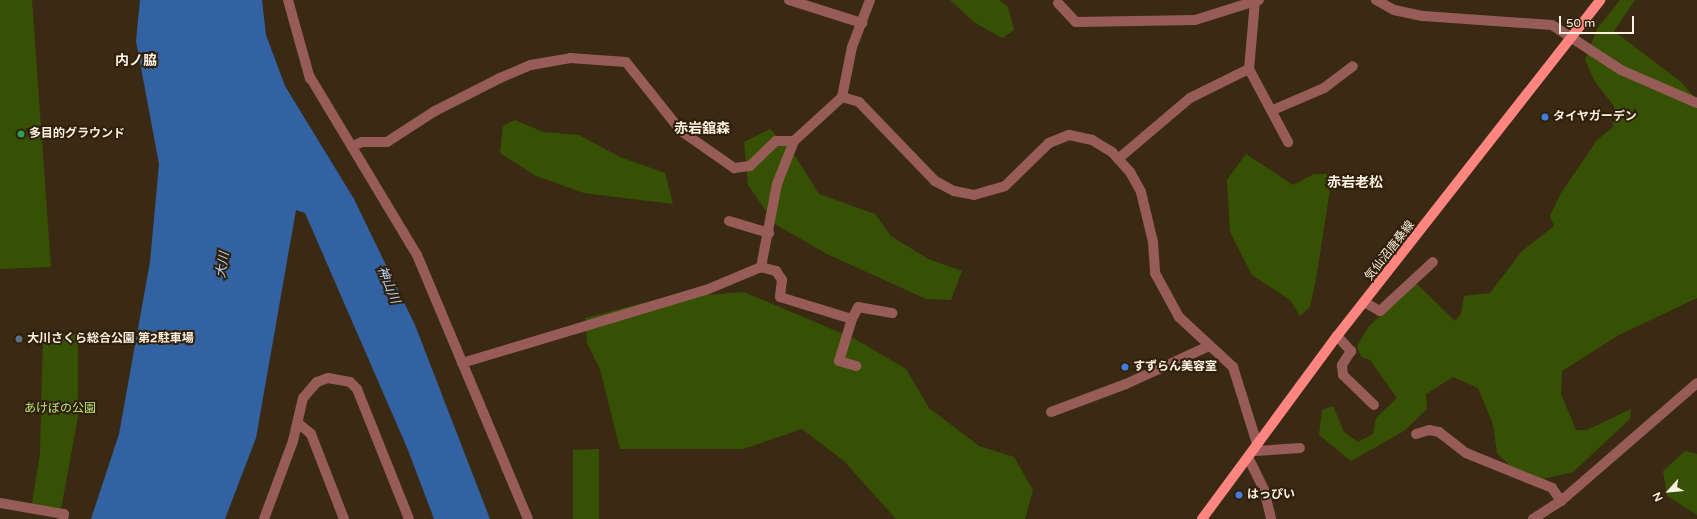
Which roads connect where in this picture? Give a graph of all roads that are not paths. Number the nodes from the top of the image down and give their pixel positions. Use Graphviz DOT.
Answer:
graph roads {
  1 [pos="288,0"];
  2 [pos="789,0"];
  3 [pos="870,0"];
  4 [pos="1376,0"];
  5 [pos="1600,0"];
  6 [pos="1257,1"];
  7 [pos="1058,3"];
  8 [pos="862,23"];
  9 [pos="1572,38"];
  10 [pos="1352,66"];
  11 [pos="1249,68"];
  12 [pos="842,97"];
  13 [pos="1697,103"];
  14 [pos="1273,110"];
  15 [pos="794,141"];
  16 [pos="1288,142"];
  17 [pos="353,146"];
  18 [pos="1118,159"];
  19 [pos="729,221"];
  20 [pos="769,233"];
  21 [pos="1433,262"];
  22 [pos="761,267"];
  23 [pos="1366,303"];
  24 [pos="892,313"];
  25 [pos="852,319"];
  26 [pos="1338,336"];
  27 [pos="1209,346"];
  28 [pos="462,363"];
  29 [pos="856,366"];
  30 [pos="1697,383"];
  31 [pos="1374,404"];
  32 [pos="1051,412"];
  33 [pos="298,423"];
  34 [pos="1416,434"];
  35 [pos="1300,448"];
  36 [pos="1257,449"];
  37 [pos="1249,459"];
  38 [pos="1561,501"];
  39 [pos="0,503"];
  40 [pos="62,519"];
  41 [pos="264,519"];
  42 [pos="344,519"];
  43 [pos="409,519"];
  44 [pos="528,519"];
  45 [pos="1202,519"];
  46 [pos="1270,519"];
  47 [pos="1533,519"];
  1 -- 17 [label="street"];
  2 -- 8 [label="street"];
  3 -- 8 [label="street"];
  4 -- 9 [label="street"];
  5 -- 9 [label="main road, 気仙沼唐桑線"];
  6 -- 7 [label="street"];
  6 -- 11 [label="street"];
  8 -- 12 [label="street"];
  9 -- 13 [label="street"];
  9 -- 23 [label="main road, 気仙沼唐桑線"];
  10 -- 14 [label="street"];
  11 -- 14 [label="street"];
  11 -- 18 [label="street"];
  12 -- 15 [label="street"];
  12 -- 18 [label="street"];
  14 -- 16 [label="street"];
  15 -- 17 [label="street"];
  15 -- 20 [label="street"];
  17 -- 28 [label="street"];
  18 -- 27 [label="street"];
  19 -- 20 [label="street"];
  20 -- 22 [label="street"];
  21 -- 23 [label="street"];
  22 -- 25 [label="street"];
  22 -- 28 [label="street"];
  23 -- 26 [label="main road, 気仙沼唐桑線"];
  24 -- 25 [label="street"];
  25 -- 29 [label="street"];
  26 -- 31 [label="street"];
  26 -- 36 [label="main road, 気仙沼唐桑線"];
  27 -- 32 [label="street"];
  27 -- 36 [label="street"];
  28 -- 44 [label="street"];
  30 -- 38 [label="street"];
  33 -- 41 [label="street"];
  33 -- 42 [label="street"];
  33 -- 43 [label="street"];
  34 -- 38 [label="street"];
  35 -- 36 [label="street"];
  36 -- 37 [label="main road, 気仙沼唐桑線"];
  37 -- 45 [label="main road, 気仙沼唐桑線"];
  37 -- 46 [label="street"];
  38 -- 47 [label="street"];
  39 -- 40 [label="street"];
}
